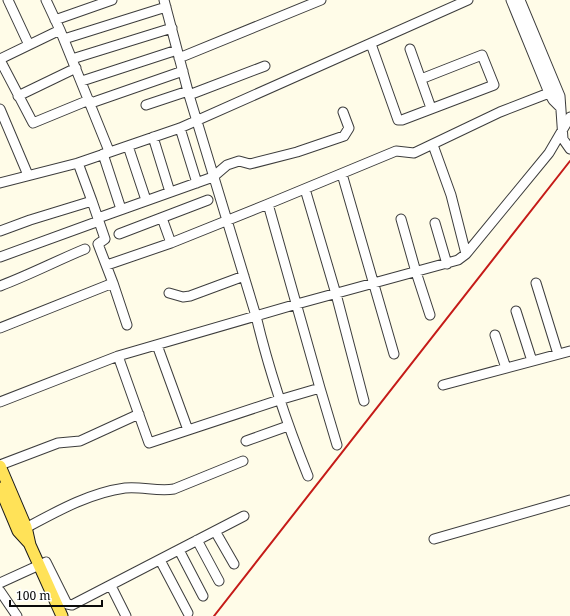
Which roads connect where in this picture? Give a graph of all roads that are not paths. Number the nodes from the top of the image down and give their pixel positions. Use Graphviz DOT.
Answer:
graph roads {
  1 [pos="8,0"];
  2 [pos="46,0"];
  3 [pos="112,0"];
  4 [pos="321,0"];
  5 [pos="468,0"];
  6 [pos="511,0"];
  7 [pos="520,0"];
  8 [pos="165,3"];
  9 [pos="56,20"];
  10 [pos="172,28"];
  11 [pos="60,30"];
  12 [pos="64,39"];
  13 [pos="371,44"];
  14 [pos="29,45"];
  15 [pos="410,49"];
  16 [pos="178,54"];
  17 [pos="0,59"];
  18 [pos="74,63"];
  19 [pos="265,66"];
  20 [pos="183,71"];
  21 [pos="421,79"];
  22 [pos="82,81"];
  23 [pos="189,93"];
  24 [pos="549,93"];
  25 [pos="18,96"];
  26 [pos="90,101"];
  27 [pos="146,105"];
  28 [pos="560,107"];
  29 [pos="431,108"];
  30 [pos="0,109"];
  31 [pos="343,112"];
  32 [pos="570,117"];
  33 [pos="197,120"];
  34 [pos="180,128"];
  35 [pos="561,131"];
  36 [pos="153,137"];
  37 [pos="433,145"];
  38 [pos="128,146"];
  39 [pos="570,149"];
  40 [pos="106,153"];
  41 [pos="78,163"];
  42 [pos="342,174"];
  43 [pos="28,175"];
  44 [pos="214,177"];
  45 [pos="1,180"];
  46 [pos="197,183"];
  47 [pos="305,189"];
  48 [pos="170,192"];
  49 [pos="146,200"];
  50 [pos="208,200"];
  51 [pos="92,201"];
  52 [pos="268,204"];
  53 [pos="121,209"];
  54 [pos="162,218"];
  55 [pos="98,219"];
  56 [pos="401,219"];
  57 [pos="226,220"];
  58 [pos="435,223"];
  59 [pos="0,231"];
  60 [pos="119,234"];
  61 [pos="171,243"];
  62 [pos="85,249"];
  63 [pos="466,254"];
  64 [pos="0,257"];
  65 [pos="447,264"];
  66 [pos="106,265"];
  67 [pos="416,272"];
  68 [pos="244,276"];
  69 [pos="113,283"];
  70 [pos="375,283"];
  71 [pos="536,283"];
  72 [pos="0,286"];
  73 [pos="169,293"];
  74 [pos="336,294"];
  75 [pos="297,304"];
  76 [pos="516,312"];
  77 [pos="430,315"];
  78 [pos="256,316"];
  79 [pos="127,325"];
  80 [pos="0,328"];
  81 [pos="495,335"];
  82 [pos="157,345"];
  83 [pos="570,351"];
  84 [pos="394,354"];
  85 [pos="558,354"];
  86 [pos="118,356"];
  87 [pos="532,361"];
  88 [pos="506,368"];
  89 [pos="443,385"];
  90 [pos="320,388"];
  91 [pos="279,400"];
  92 [pos="364,401"];
  93 [pos="0,402"];
  94 [pos="139,414"];
  95 [pos="288,426"];
  96 [pos="188,430"];
  97 [pos="246,442"];
  98 [pos="337,445"];
  99 [pos="243,461"];
  100 [pos="0,465"];
  101 [pos="308,476"];
  102 [pos="0,488"];
  103 [pos="570,500"];
  104 [pos="244,516"];
  105 [pos="22,529"];
  106 [pos="215,531"];
  107 [pos="434,539"];
  108 [pos="197,540"];
  109 [pos="179,550"];
  110 [pos="160,560"];
  111 [pos="234,564"];
  112 [pos="39,565"];
  113 [pos="219,581"];
  114 [pos="0,583"];
  115 [pos="111,586"];
  116 [pos="0,591"];
  117 [pos="203,596"];
  118 [pos="188,613"];
  119 [pos="14,615"];
  120 [pos="62,616"];
  121 [pos="126,616"];
  1 -- 14 [label="street"];
  2 -- 9 [label="street"];
  3 -- 9 [label="street"];
  4 -- 16 [label="street"];
  5 -- 13 [label="street"];
  6 -- 24 [label="street"];
  7 -- 28 [label="street"];
  8 -- 10 [label="street"];
  8 -- 12 [label="street"];
  9 -- 11 [label="street"];
  10 -- 16 [label="street"];
  10 -- 18 [label="street"];
  11 -- 12 [label="street"];
  11 -- 14 [label="street"];
  12 -- 18 [label="street"];
  13 -- 29 [label="street"];
  13 -- 33 [label="street"];
  14 -- 17 [label="street"];
  15 -- 21 [label="street"];
  16 -- 20 [label="street"];
  16 -- 22 [label="street"];
  17 -- 25 [label="street"];
  18 -- 22 [label="street"];
  18 -- 25 [label="street"];
  19 -- 23 [label="street"];
  20 -- 23 [label="street"];
  20 -- 26 [label="street"];
  21 -- 29 [label="street"];
  21 -- 29 [label="street"];
  22 -- 26 [label="street"];
  23 -- 27 [label="street"];
  23 -- 33 [label="street"];
  24 -- 28 [label="street"];
  24 -- 37 [label="street"];
  25 -- 26 [label="street"];
  26 -- 40 [label="street"];
  28 -- 35 [label="street"];
  30 -- 43 [label="street"];
  31 -- 44 [label="street"];
  32 -- 35 [label="street"];
  33 -- 34 [label="street"];
  33 -- 44 [label="street"];
  34 -- 36 [label="street"];
  34 -- 46 [label="street"];
  35 -- 39 [label="street"];
  35 -- 63 [label="street"];
  36 -- 38 [label="street"];
  36 -- 48 [label="street"];
  37 -- 42 [label="street"];
  37 -- 63 [label="street"];
  38 -- 40 [label="street"];
  38 -- 49 [label="street"];
  40 -- 41 [label="street"];
  40 -- 53 [label="street"];
  41 -- 43 [label="street"];
  41 -- 51 [label="street"];
  42 -- 47 [label="street"];
  42 -- 70 [label="street"];
  43 -- 45 [label="street"];
  44 -- 46 [label="street"];
  44 -- 57 [label="street"];
  46 -- 48 [label="street"];
  47 -- 52 [label="street"];
  47 -- 74 [label="street"];
  48 -- 49 [label="street"];
  49 -- 53 [label="street"];
  50 -- 54 [label="street"];
  51 -- 55 [label="street"];
  51 -- 59 [label="street"];
  52 -- 57 [label="street"];
  52 -- 75 [label="street"];
  53 -- 55 [label="street"];
  54 -- 60 [label="street"];
  54 -- 61 [label="street"];
  55 -- 64 [label="street"];
  55 -- 66 [label="street"];
  56 -- 67 [label="street"];
  57 -- 61 [label="street"];
  57 -- 68 [label="street"];
  58 -- 65 [label="street"];
  61 -- 66 [label="street"];
  62 -- 72 [label="street"];
  63 -- 65 [label="street"];
  65 -- 67 [label="street"];
  66 -- 69 [label="street"];
  67 -- 70 [label="street"];
  67 -- 77 [label="street"];
  68 -- 73 [label="street"];
  68 -- 78 [label="street"];
  69 -- 79 [label="street"];
  69 -- 80 [label="street"];
  70 -- 74 [label="street"];
  70 -- 84 [label="street"];
  71 -- 85 [label="street"];
  74 -- 75 [label="street"];
  74 -- 92 [label="street"];
  75 -- 78 [label="street"];
  75 -- 90 [label="street"];
  76 -- 87 [label="street"];
  78 -- 82 [label="street"];
  78 -- 91 [label="street"];
  81 -- 88 [label="street"];
  82 -- 86 [label="street"];
  82 -- 96 [label="street"];
  83 -- 85 [label="street"];
  85 -- 87 [label="street"];
  86 -- 93 [label="street"];
  86 -- 94 [label="street"];
  87 -- 88 [label="street"];
  88 -- 89 [label="street"];
  90 -- 91 [label="street"];
  90 -- 98 [label="street"];
  91 -- 95 [label="street"];
  91 -- 96 [label="street"];
  94 -- 96 [label="street"];
  94 -- 100 [label="street"];
  95 -- 97 [label="street"];
  95 -- 101 [label="street"];
  99 -- 105 [label="street"];
  100 -- 105 [label="main road"];
  102 -- 105 [label="main road"];
  103 -- 107 [label="street"];
  104 -- 106 [label="street"];
  105 -- 112 [label="main road"];
  106 -- 108 [label="street"];
  106 -- 111 [label="street"];
  108 -- 109 [label="street"];
  108 -- 113 [label="street"];
  109 -- 110 [label="street"];
  109 -- 117 [label="street"];
  110 -- 115 [label="street"];
  110 -- 118 [label="street"];
  112 -- 114 [label="street"];
  112 -- 115 [label="street"];
  112 -- 120 [label="main road"];
  115 -- 121 [label="street"];
  116 -- 119 [label="street"];
}
